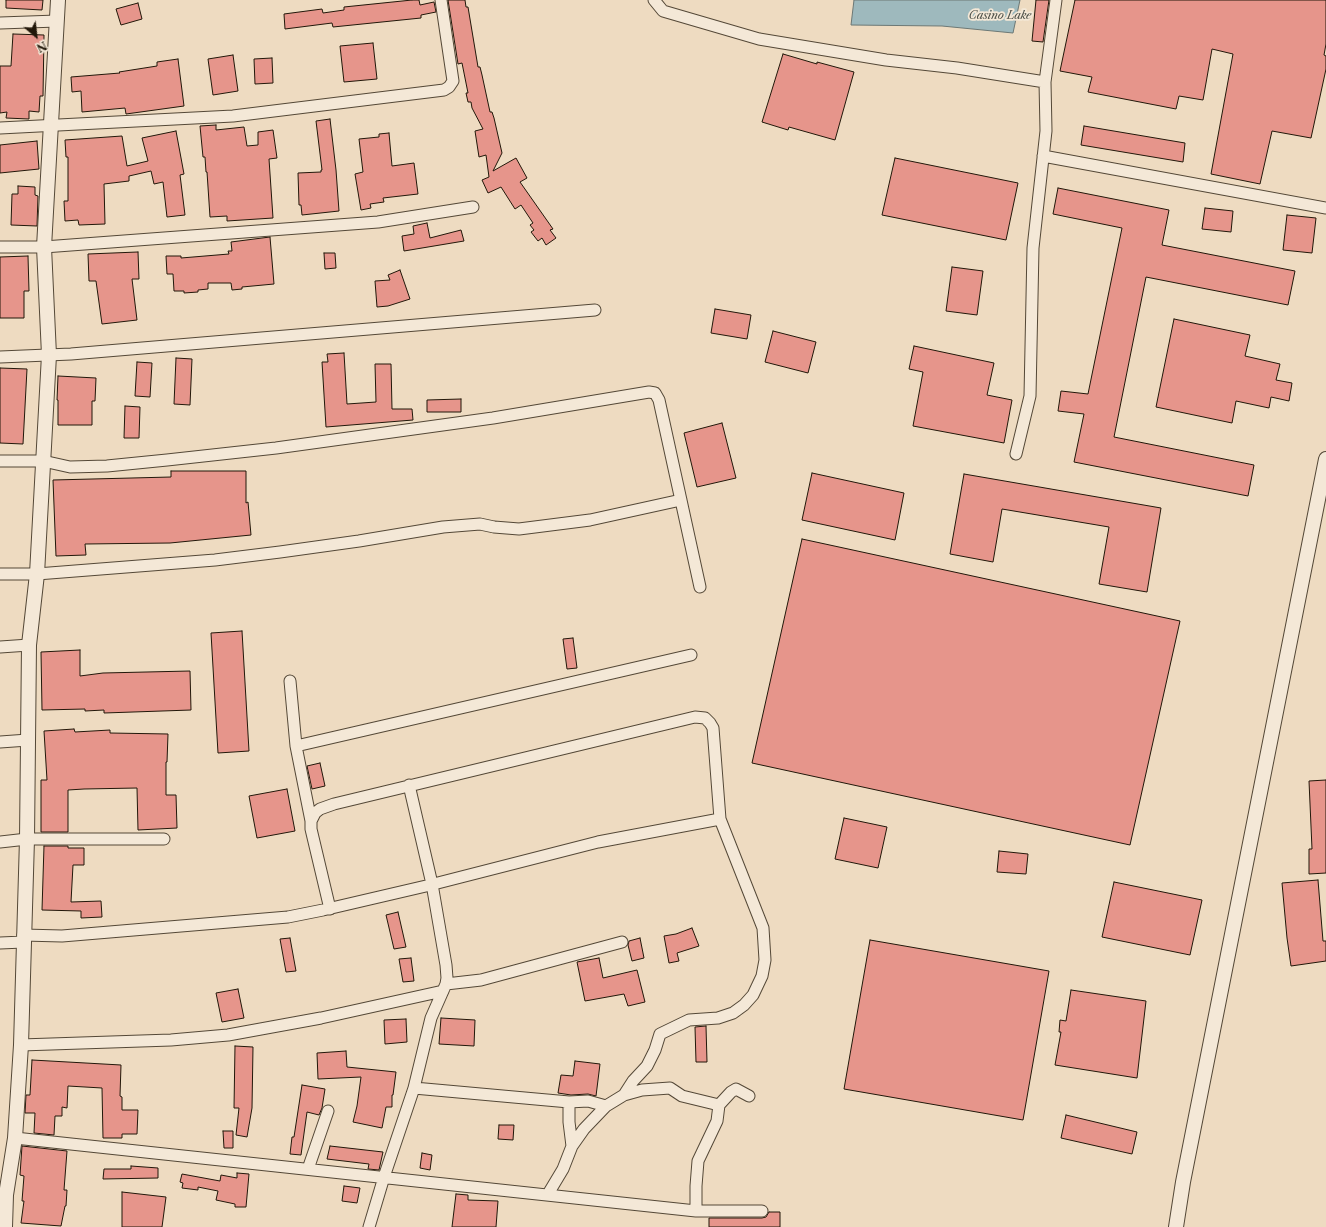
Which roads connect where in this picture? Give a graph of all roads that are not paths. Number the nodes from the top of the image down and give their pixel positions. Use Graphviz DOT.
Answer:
graph roads {
  1 [pos="58,0"];
  2 [pos="441,0"];
  3 [pos="654,0"];
  4 [pos="1056,0"];
  5 [pos="57,21"];
  6 [pos="0,23"];
  7 [pos="1046,82"];
  8 [pos="51,126"];
  9 [pos="0,128"];
  10 [pos="1043,156"];
  11 [pos="473,207"];
  12 [pos="1326,208"];
  13 [pos="0,247"];
  14 [pos="44,247"];
  15 [pos="595,310"];
  16 [pos="49,354"];
  17 [pos="0,357"];
  18 [pos="1016,454"];
  19 [pos="1326,459"];
  20 [pos="43,461"];
  21 [pos="0,462"];
  22 [pos="681,500"];
  23 [pos="0,574"];
  24 [pos="37,574"];
  25 [pos="700,587"];
  26 [pos="29,645"];
  27 [pos="0,647"];
  28 [pos="691,656"];
  29 [pos="290,681"];
  30 [pos="28,740"];
  31 [pos="0,742"];
  32 [pos="296,746"];
  33 [pos="410,785"];
  34 [pos="720,819"];
  35 [pos="311,820"];
  36 [pos="27,839"];
  37 [pos="164,839"];
  38 [pos="0,842"];
  39 [pos="432,884"];
  40 [pos="330,909"];
  41 [pos="23,939"];
  42 [pos="622,942"];
  43 [pos="0,943"];
  44 [pos="444,987"];
  45 [pos="21,1045"];
  46 [pos="414,1088"];
  47 [pos="624,1095"];
  48 [pos="749,1096"];
  49 [pos="569,1102"];
  50 [pos="606,1106"];
  51 [pos="719,1106"];
  52 [pos="328,1111"];
  53 [pos="15,1138"];
  54 [pos="572,1146"];
  55 [pos="308,1169"];
  56 [pos="384,1177"];
  57 [pos="548,1194"];
  58 [pos="3,1195"];
  59 [pos="696,1211"];
  60 [pos="762,1211"];
  61 [pos="3,1224"];
  62 [pos="369,1227"];
  63 [pos="1176,1227"];
  1 -- 5 [label="street"];
  2 -- 8 [label="street"];
  3 -- 7 [label="street"];
  4 -- 7 [label="street"];
  5 -- 6 [label="street"];
  5 -- 8 [label="street"];
  7 -- 10 [label="street"];
  8 -- 9 [label="street"];
  8 -- 14 [label="street"];
  10 -- 12 [label="street"];
  10 -- 18 [label="street"];
  11 -- 14 [label="street"];
  13 -- 14 [label="street"];
  14 -- 16 [label="street"];
  15 -- 16 [label="street"];
  16 -- 17 [label="street"];
  16 -- 20 [label="street"];
  19 -- 63 [label="street"];
  20 -- 21 [label="street"];
  20 -- 22 [label="street"];
  20 -- 24 [label="street"];
  22 -- 24 [label="street"];
  22 -- 25 [label="street"];
  23 -- 24 [label="street"];
  24 -- 26 [label="street"];
  26 -- 27 [label="street"];
  26 -- 30 [label="street"];
  28 -- 32 [label="street"];
  29 -- 32 [label="street"];
  30 -- 31 [label="street"];
  30 -- 36 [label="street"];
  32 -- 35 [label="street"];
  33 -- 34 [label="street"];
  33 -- 35 [label="street"];
  33 -- 39 [label="street"];
  34 -- 39 [label="street"];
  34 -- 47 [label="street"];
  35 -- 40 [label="street"];
  36 -- 37 [label="street"];
  36 -- 38 [label="street"];
  36 -- 41 [label="street"];
  39 -- 40 [label="street"];
  39 -- 44 [label="street"];
  40 -- 41 [label="street"];
  41 -- 43 [label="street"];
  41 -- 45 [label="street"];
  42 -- 44 [label="street"];
  44 -- 45 [label="street"];
  44 -- 46 [label="street"];
  45 -- 53 [label="street"];
  46 -- 49 [label="street"];
  46 -- 56 [label="street"];
  47 -- 50 [label="street"];
  47 -- 51 [label="street"];
  48 -- 51 [label="street"];
  49 -- 50 [label="street"];
  49 -- 54 [label="street"];
  50 -- 54 [label="street"];
  51 -- 59 [label="street"];
  52 -- 55 [label="street"];
  53 -- 55 [label="street"];
  53 -- 58 [label="street"];
  54 -- 57 [label="street"];
  55 -- 56 [label="street"];
  56 -- 57 [label="street"];
  56 -- 62 [label="street"];
  57 -- 59 [label="street"];
  58 -- 61 [label="street"];
  59 -- 60 [label="street"];
}
